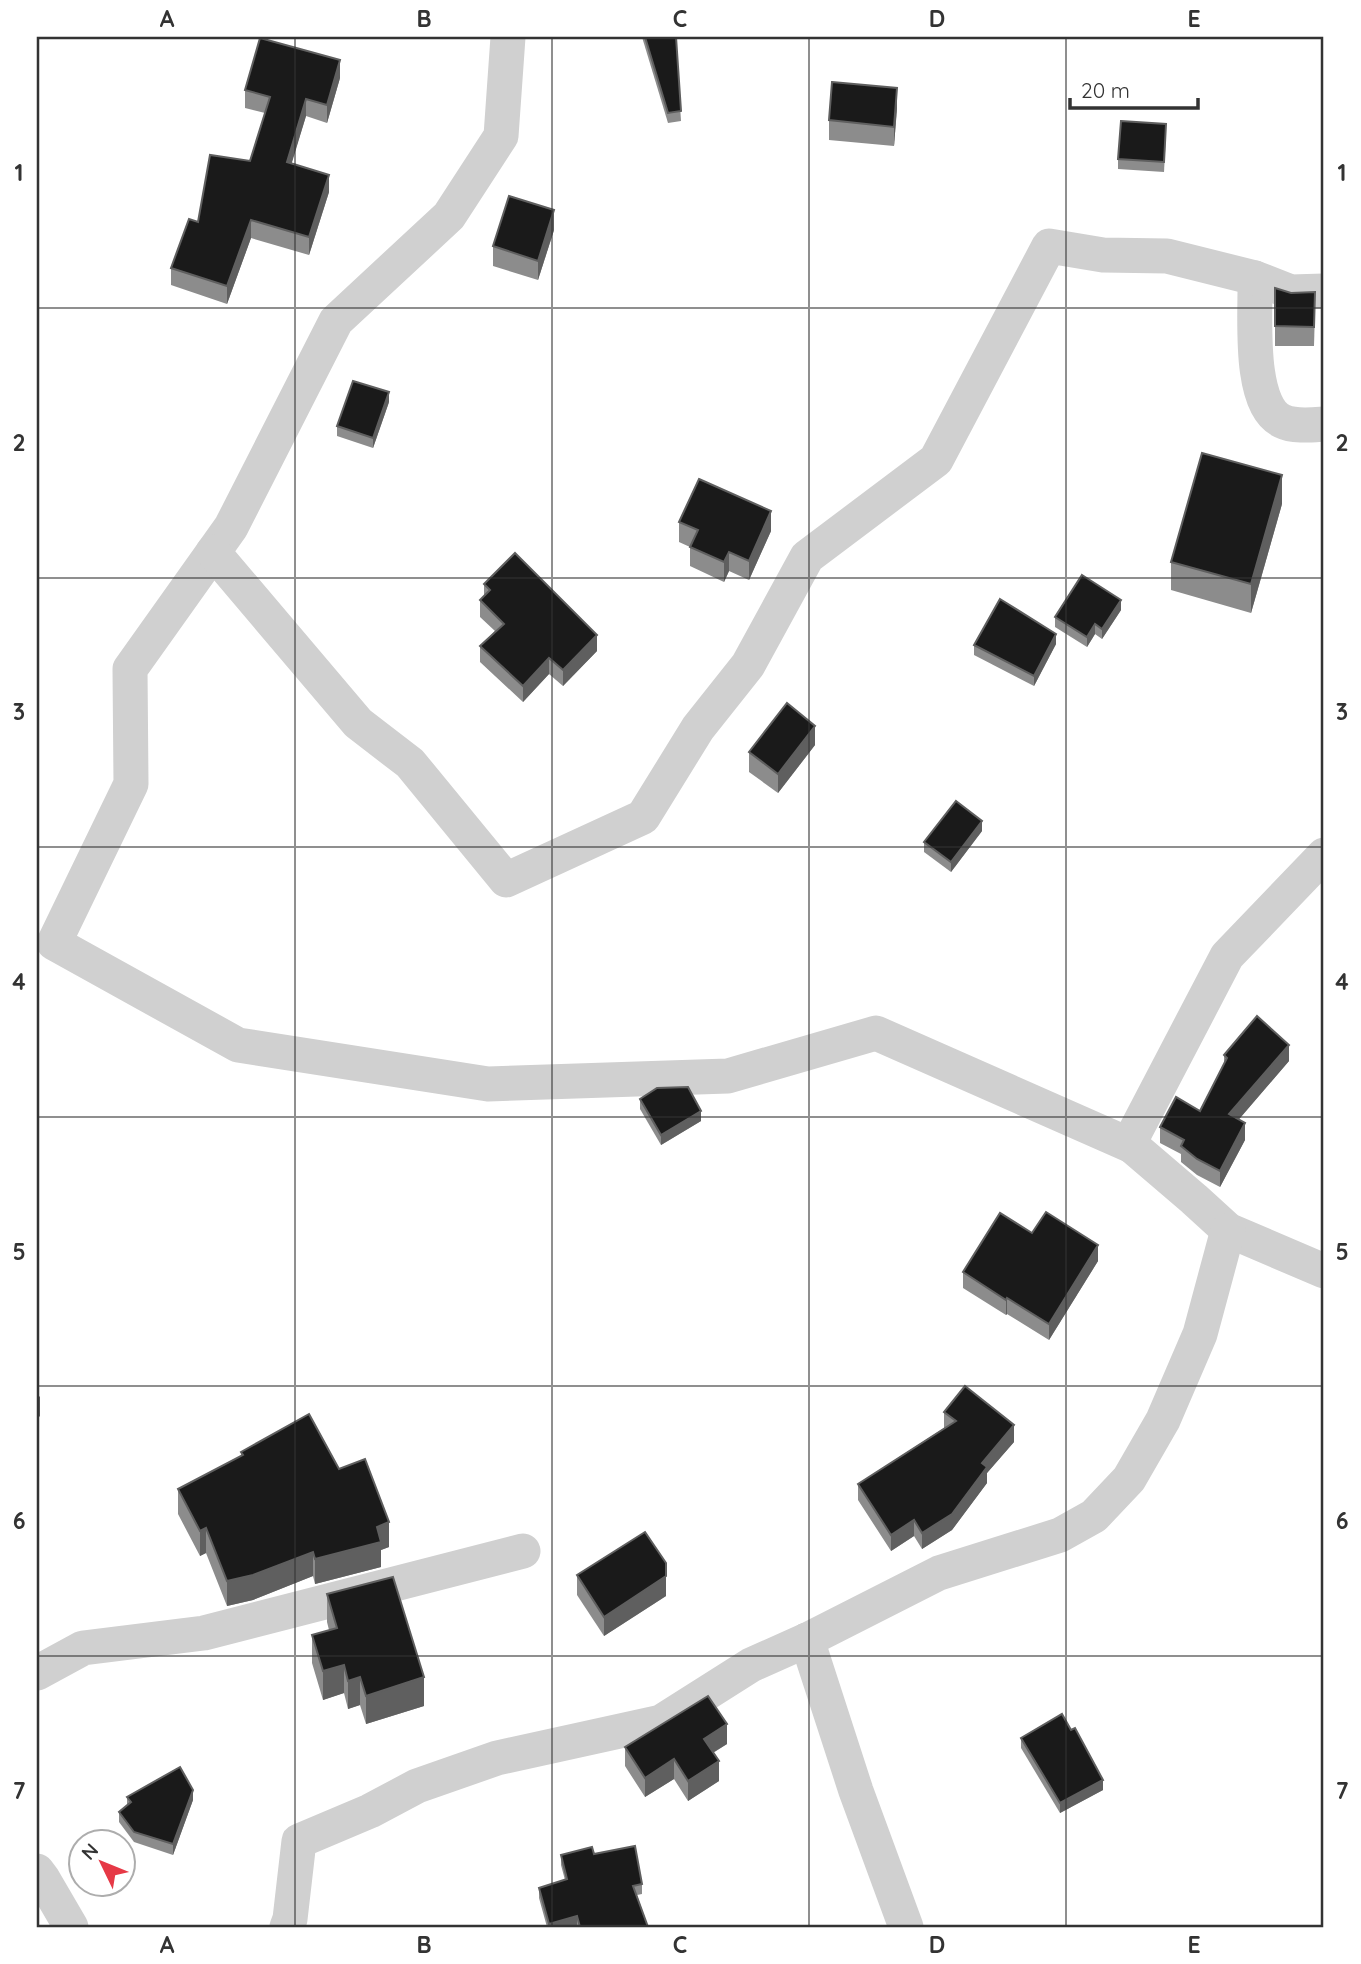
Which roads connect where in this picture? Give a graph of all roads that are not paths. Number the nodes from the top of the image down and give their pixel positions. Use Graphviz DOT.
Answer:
graph roads {
  1 [pos="508,37"];
  2 [pos="1255,278"];
  3 [pos="1324,291"];
  4 [pos="1324,424"];
  5 [pos="213,552"];
  6 [pos="1324,855"];
  7 [pos="1132,1146"];
  8 [pos="1228,1230"];
  9 [pos="1324,1271"];
  10 [pos="523,1551"];
  11 [pos="807,1640"];
  12 [pos="37,1673"];
  13 [pos="37,1871"];
  14 [pos="71,1927"];
  15 [pos="287,1927"];
  16 [pos="906,1927"];
  1 -- 5 [label="street"];
  2 -- 3 [label="street"];
  2 -- 4 [label="street"];
  2 -- 5 [label="street"];
  5 -- 7 [label="street"];
  6 -- 7 [label="street"];
  7 -- 8 [label="street"];
  8 -- 9 [label="street"];
  8 -- 11 [label="street"];
  10 -- 12 [label="street"];
  11 -- 15 [label="street"];
  11 -- 16 [label="street"];
  13 -- 14 [label="street"];
}
